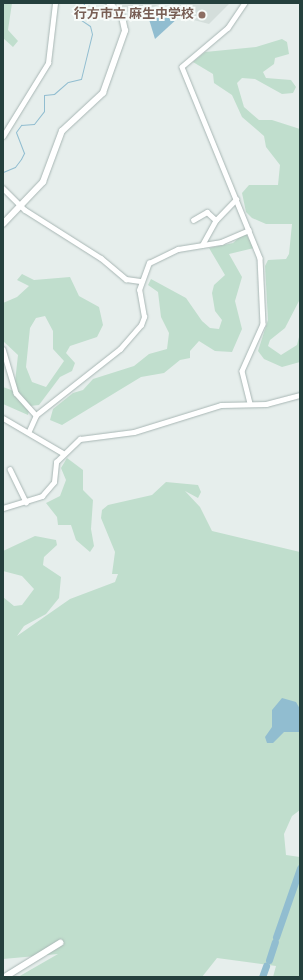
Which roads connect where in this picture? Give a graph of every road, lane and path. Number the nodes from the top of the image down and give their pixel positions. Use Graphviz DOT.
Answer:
graph roads {
  1 [pos="55,3"];
  2 [pos="109,3"];
  3 [pos="246,3"];
  4 [pos="3,136"];
  5 [pos="3,188"];
  6 [pos="236,199"];
  7 [pos="21,206"];
  8 [pos="194,220"];
  9 [pos="216,220"];
  10 [pos="3,224"];
  11 [pos="249,230"];
  12 [pos="202,246"];
  13 [pos="140,281"];
  14 [pos="3,350"];
  15 [pos="300,395"];
  16 [pos="250,403"];
  17 [pos="36,415"];
  18 [pos="3,418"];
  19 [pos="29,431"];
  20 [pos="63,453"];
  21 [pos="10,469"];
  22 [pos="26,502"];
  23 [pos="3,508"];
  24 [pos="60,943"];
  25 [pos="5,977"];
  1 -- 4 [label="street"];
  2 -- 7 [label="street"];
  3 -- 6 [label="street"];
  5 -- 7 [label="street"];
  6 -- 9 [label="street"];
  6 -- 11 [label="street"];
  7 -- 10 [label="street"];
  7 -- 13 [label="street"];
  8 -- 9 [label="street"];
  9 -- 12 [label="street"];
  11 -- 12 [label="street"];
  11 -- 16 [label="street"];
  12 -- 13 [label="street"];
  13 -- 17 [label="street"];
  14 -- 17 [label="street"];
  15 -- 16 [label="street"];
  16 -- 20 [label="street"];
  17 -- 19 [label="street"];
  18 -- 19 [label="street"];
  19 -- 20 [label="street"];
  20 -- 22 [label="street"];
  21 -- 22 [label="street"];
  22 -- 23 [label="street"];
  24 -- 25 [label="street"];
}
